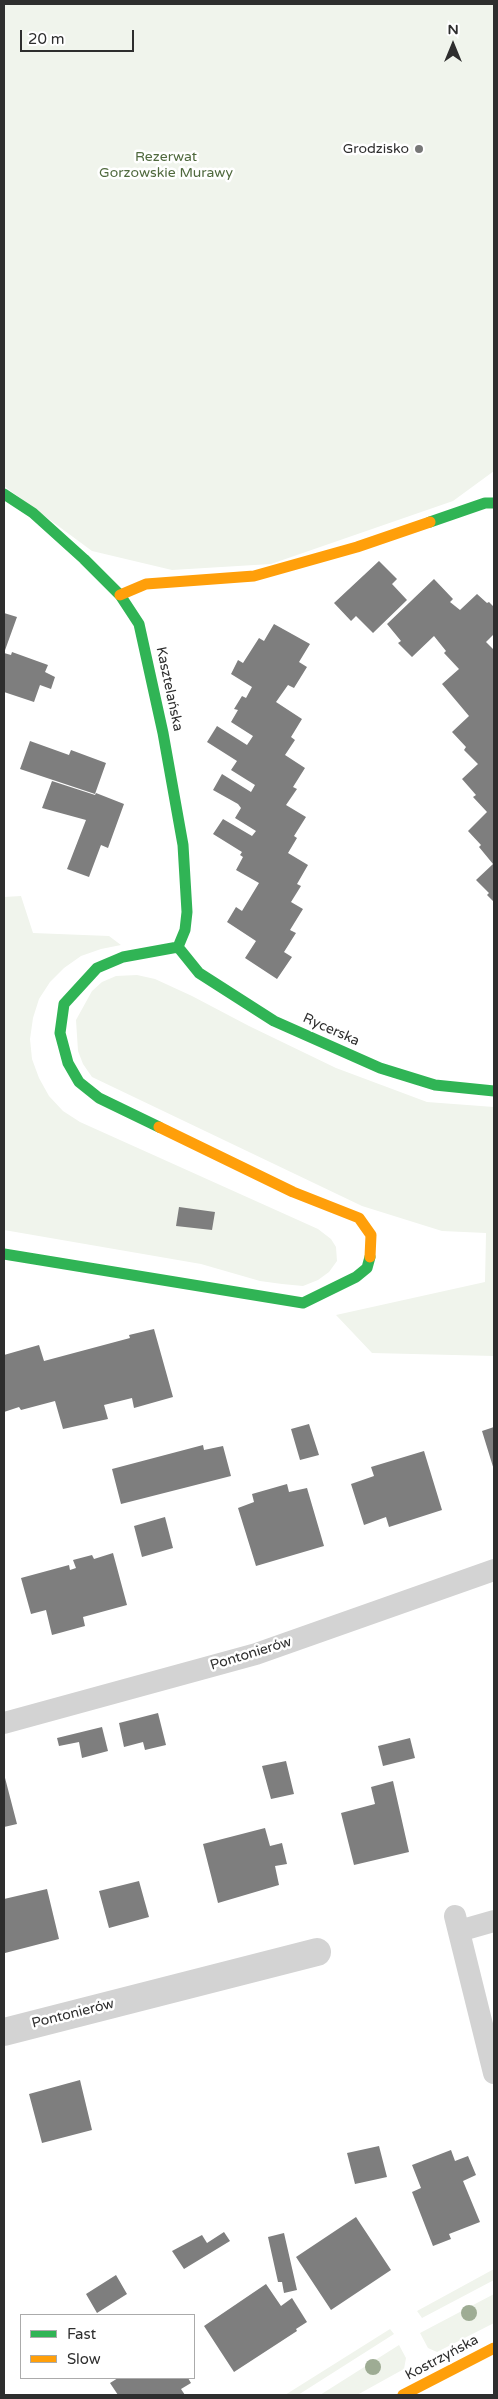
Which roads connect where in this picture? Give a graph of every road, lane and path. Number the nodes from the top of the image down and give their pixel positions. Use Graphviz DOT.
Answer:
graph roads {
  1 [pos="4,494"];
  2 [pos="494,503"];
  3 [pos="120,594"];
  4 [pos="178,947"];
  5 [pos="494,1091"];
  6 [pos="4,1254"];
  7 [pos="494,1570"];
  8 [pos="4,1723"];
  9 [pos="494,1921"];
  10 [pos="317,1952"];
  11 [pos="4,2032"];
  12 [pos="494,2073"];
  13 [pos="494,2348"];
  14 [pos="403,2395"];
  1 -- 3 [label="street, Kasztelańska"];
  2 -- 3 [label="street"];
  3 -- 4 [label="street, Kasztelańska"];
  4 -- 5 [label="street, Rycerska"];
  4 -- 6 [label="street"];
  7 -- 8 [label="lane, Pontonierów"];
  9 -- 12 [label="lane"];
  10 -- 11 [label="street, Pontonierów"];
  13 -- 14 [label="street, Kostrzyńska"];
}
